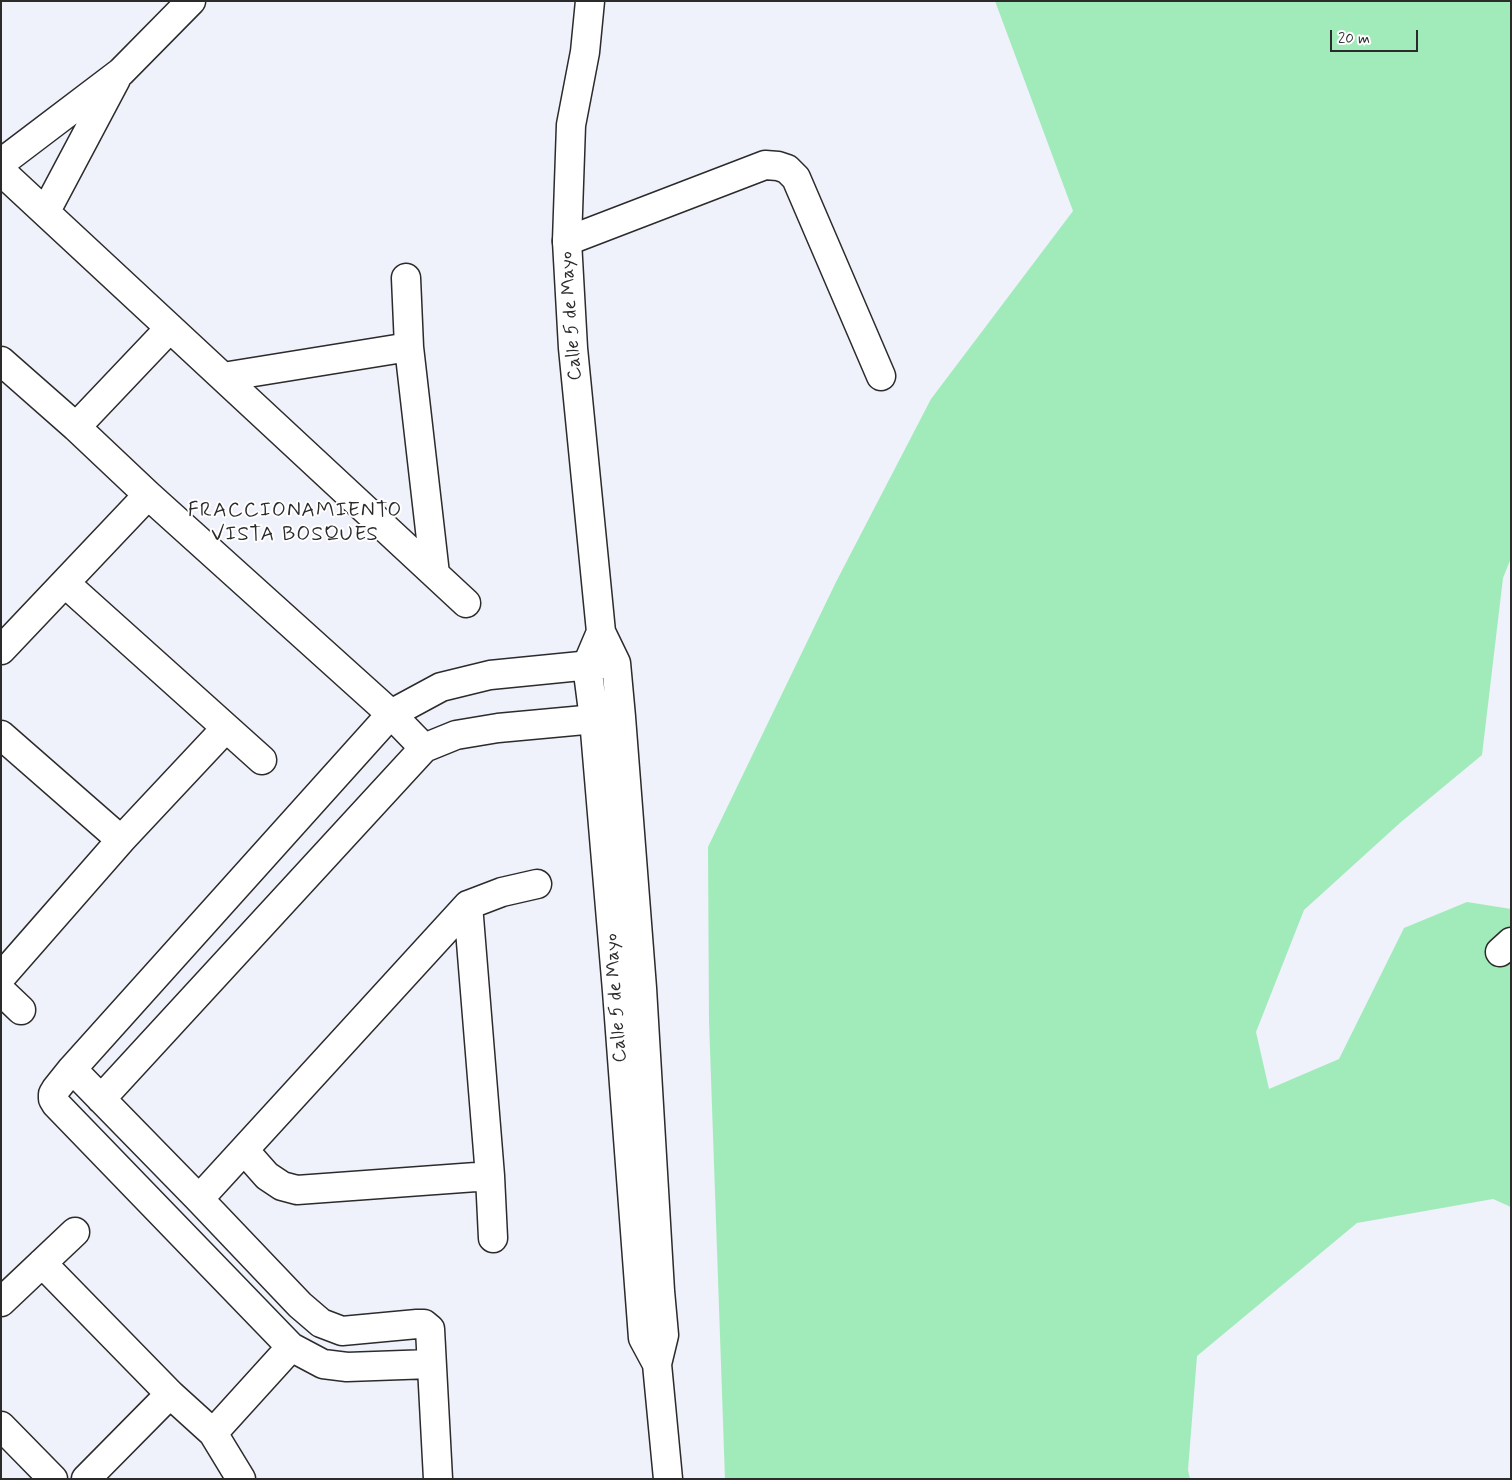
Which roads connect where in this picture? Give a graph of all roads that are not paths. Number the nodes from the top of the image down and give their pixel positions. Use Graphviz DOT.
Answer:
graph roads {
  1 [pos="191,1"];
  2 [pos="590,1"];
  3 [pos="121,72"];
  4 [pos="1,163"];
  5 [pos="1,170"];
  6 [pos="46,211"];
  7 [pos="567,241"];
  8 [pos="406,278"];
  9 [pos="170,328"];
  10 [pos="409,347"];
  11 [pos="4,369"];
  12 [pos="880,376"];
  13 [pos="223,377"];
  14 [pos="76,427"];
  15 [pos="148,495"];
  16 [pos="435,574"];
  17 [pos="66,584"];
  18 [pos="466,603"];
  19 [pos="601,632"];
  20 [pos="1,650"];
  21 [pos="616,663"];
  22 [pos="588,665"];
  23 [pos="391,714"];
  24 [pos="621,717"];
  25 [pos="594,720"];
  26 [pos="226,728"];
  27 [pos="1,735"];
  28 [pos="424,748"];
  29 [pos="262,760"];
  30 [pos="121,840"];
  31 [pos="537,884"];
  32 [pos="468,905"];
  33 [pos="1,976"];
  34 [pos="1,991"];
  35 [pos="21,1010"];
  36 [pos="72,1069"];
  37 [pos="101,1099"];
  38 [pos="244,1150"];
  39 [pos="490,1176"];
  40 [pos="199,1198"];
  41 [pos="75,1232"];
  42 [pos="493,1238"];
  43 [pos="42,1263"];
  44 [pos="1,1302"];
  45 [pos="291,1347"];
  46 [pos="431,1364"];
  47 [pos="657,1364"];
  48 [pos="170,1394"];
  49 [pos="1,1426"];
  50 [pos="213,1433"];
  51 [pos="53,1479"];
  52 [pos="86,1479"];
  53 [pos="241,1479"];
  54 [pos="438,1479"];
  55 [pos="668,1479"];
  1 -- 3 [label="street"];
  2 -- 7 [label="street, Calle 5 de Mayo"];
  3 -- 4 [label="street"];
  3 -- 6 [label="street"];
  5 -- 6 [label="street"];
  6 -- 9 [label="street"];
  7 -- 12 [label="street"];
  7 -- 19 [label="street, Calle 5 de Mayo"];
  8 -- 10 [label="street"];
  9 -- 13 [label="street"];
  9 -- 14 [label="street"];
  10 -- 13 [label="street"];
  10 -- 16 [label="street"];
  11 -- 14 [label="street"];
  13 -- 16 [label="street"];
  14 -- 15 [label="street"];
  15 -- 17 [label="street"];
  15 -- 23 [label="street"];
  16 -- 18 [label="street"];
  17 -- 20 [label="street"];
  17 -- 26 [label="street"];
  19 -- 21 [label="street, Calle 5 de Mayo"];
  19 -- 22 [label="street, Calle 5 de Mayo"];
  21 -- 22 [label="street"];
  21 -- 24 [label="street, Calle 5 de Mayo"];
  22 -- 23 [label="street"];
  22 -- 25 [label="street, Calle 5 de Mayo"];
  23 -- 28 [label="street"];
  23 -- 36 [label="street"];
  24 -- 25 [label="street"];
  24 -- 47 [label="street, Calle 5 de Mayo"];
  25 -- 28 [label="street"];
  25 -- 47 [label="street, Calle 5 de Mayo"];
  26 -- 29 [label="street"];
  26 -- 30 [label="street"];
  27 -- 30 [label="street"];
  28 -- 37 [label="street"];
  30 -- 33 [label="street"];
  31 -- 32 [label="street"];
  32 -- 38 [label="street"];
  32 -- 39 [label="street"];
  34 -- 35 [label="street"];
  36 -- 37 [label="street"];
  36 -- 45 [label="street"];
  37 -- 40 [label="street"];
  38 -- 39 [label="street"];
  38 -- 40 [label="street"];
  39 -- 42 [label="street"];
  40 -- 46 [label="street"];
  41 -- 43 [label="street"];
  43 -- 44 [label="street"];
  43 -- 48 [label="street"];
  45 -- 46 [label="street"];
  45 -- 50 [label="street"];
  46 -- 54 [label="street"];
  47 -- 55 [label="street, Calle 5 de Mayo"];
  48 -- 50 [label="street"];
  48 -- 52 [label="street"];
  49 -- 51 [label="street"];
  50 -- 53 [label="street"];
}
